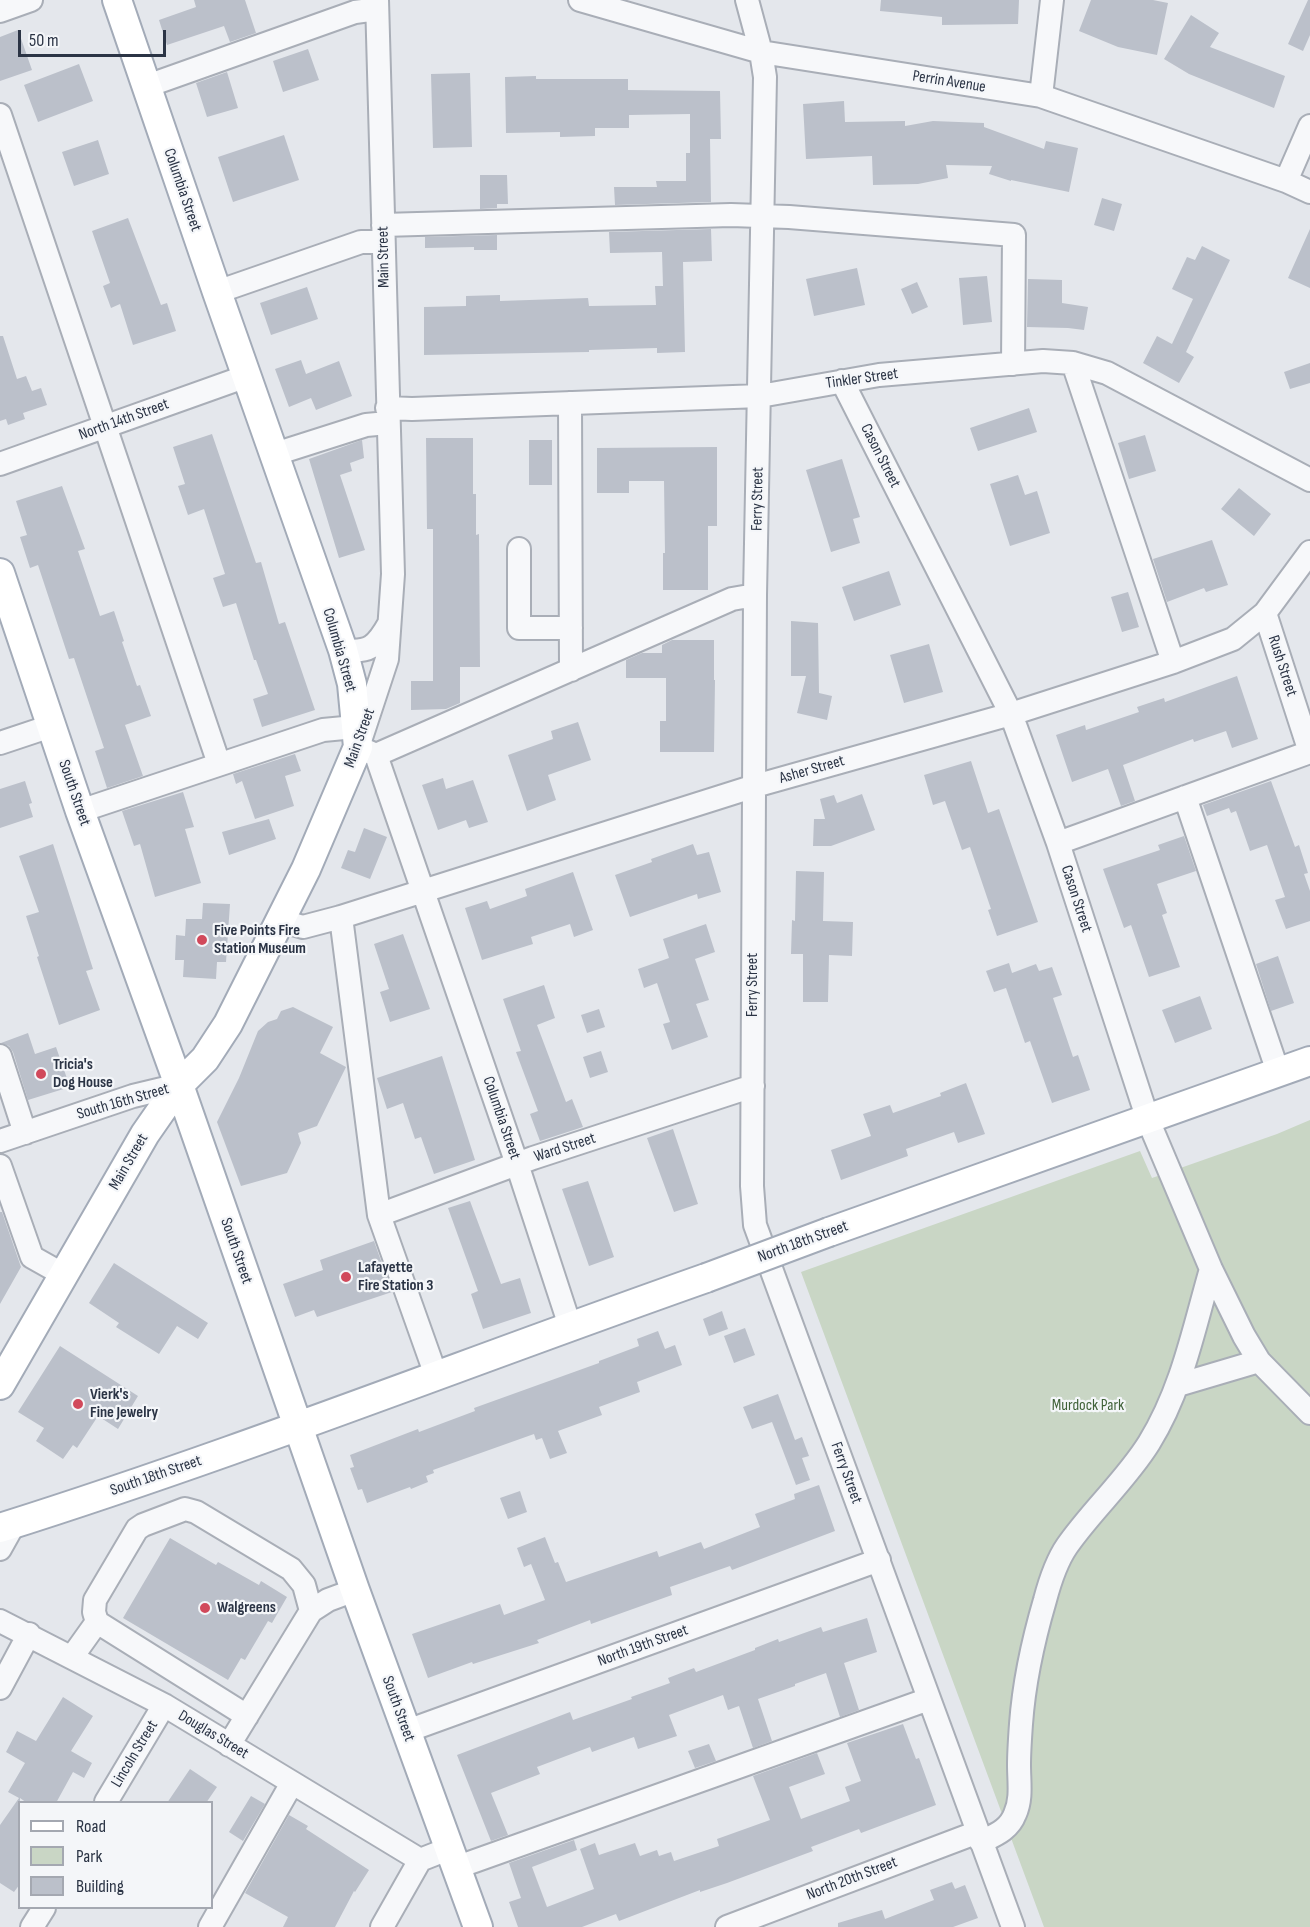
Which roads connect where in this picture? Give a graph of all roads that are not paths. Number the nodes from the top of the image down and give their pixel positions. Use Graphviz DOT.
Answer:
graph roads {
  1 [pos="31,0"];
  2 [pos="117,0"];
  3 [pos="580,0"];
  4 [pos="747,0"];
  5 [pos="1052,0"];
  6 [pos="377,4"];
  7 [pos="0,11"];
  8 [pos="761,52"];
  9 [pos="147,86"];
  10 [pos="1041,96"];
  11 [pos="0,115"];
  12 [pos="1310,126"];
  13 [pos="1286,180"];
  14 [pos="1310,192"];
  15 [pos="762,216"];
  16 [pos="383,234"];
  17 [pos="217,292"];
  18 [pos="1073,363"];
  19 [pos="1013,364"];
  20 [pos="247,376"];
  21 [pos="842,381"];
  22 [pos="760,396"];
  23 [pos="570,403"];
  24 [pos="388,416"];
  25 [pos="107,427"];
  26 [pos="275,454"];
  27 [pos="0,464"];
  28 [pos="1310,480"];
  29 [pos="519,549"];
  30 [pos="1310,552"];
  31 [pos="0,573"];
  32 [pos="755,595"];
  33 [pos="1265,613"];
  34 [pos="388,624"];
  35 [pos="571,628"];
  36 [pos="343,650"];
  37 [pos="1173,662"];
  38 [pos="571,670"];
  39 [pos="1011,714"];
  40 [pos="51,726"];
  41 [pos="0,743"];
  42 [pos="363,743"];
  43 [pos="1310,752"];
  44 [pos="219,764"];
  45 [pos="755,786"];
  46 [pos="1185,797"];
  47 [pos="80,812"];
  48 [pos="1058,843"];
  49 [pos="423,892"];
  50 [pos="341,917"];
  51 [pos="279,920"];
  52 [pos="0,1056"];
  53 [pos="1310,1061"];
  54 [pos="1278,1072"];
  55 [pos="179,1085"];
  56 [pos="753,1086"];
  57 [pos="1148,1120"];
  58 [pos="25,1133"];
  59 [pos="0,1141"];
  60 [pos="517,1164"];
  61 [pos="0,1166"];
  62 [pos="379,1215"];
  63 [pos="1211,1269"];
  64 [pos="64,1275"];
  65 [pos="570,1326"];
  66 [pos="1259,1360"];
  67 [pos="433,1367"];
  68 [pos="0,1385"];
  69 [pos="1178,1385"];
  70 [pos="1310,1413"];
  71 [pos="297,1428"];
  72 [pos="11,1520"];
  73 [pos="0,1549"];
  74 [pos="879,1560"];
  75 [pos="355,1590"];
  76 [pos="311,1611"];
  77 [pos="1,1619"];
  78 [pos="97,1622"];
  79 [pos="29,1634"];
  80 [pos="72,1657"];
  81 [pos="0,1688"];
  82 [pos="929,1699"];
  83 [pos="164,1705"];
  84 [pos="247,1716"];
  85 [pos="406,1731"];
  86 [pos="229,1745"];
  87 [pos="292,1783"];
  88 [pos="107,1801"];
  89 [pos="979,1837"];
  90 [pos="452,1858"];
  91 [pos="420,1860"];
  92 [pos="43,1909"];
  93 [pos="32,1927"];
  94 [pos="210,1927"];
  95 [pos="382,1927"];
  96 [pos="478,1927"];
  97 [pos="727,1927"];
  98 [pos="1013,1927"];
  1 -- 7 [label="street"];
  2 -- 9 [label="main road, Columbia Street"];
  3 -- 8 [label="street, Perrin Avenue"];
  4 -- 8 [label="street, Ferry Street"];
  5 -- 10 [label="street"];
  6 -- 9 [label="street"];
  6 -- 16 [label="street, Main Street"];
  8 -- 10 [label="street, Perrin Avenue"];
  8 -- 15 [label="street, Ferry Street"];
  9 -- 17 [label="main road, Columbia Street"];
  10 -- 13 [label="street, Perrin Avenue"];
  11 -- 25 [label="street"];
  12 -- 13 [label="street"];
  13 -- 14 [label="street, Perrin Avenue"];
  15 -- 16 [label="street"];
  15 -- 19 [label="street"];
  15 -- 22 [label="street, Ferry Street"];
  16 -- 17 [label="street"];
  16 -- 24 [label="street, Main Street"];
  17 -- 20 [label="main road, Columbia Street"];
  18 -- 19 [label="street, Tinkler Street"];
  18 -- 28 [label="street, Tinkler Street"];
  18 -- 37 [label="street"];
  19 -- 21 [label="street, Tinkler Street"];
  20 -- 25 [label="street, North 14th Street"];
  20 -- 26 [label="main road, Columbia Street"];
  21 -- 22 [label="street, Tinkler Street"];
  21 -- 39 [label="street, Cason Street"];
  22 -- 23 [label="street, Tinkler Street"];
  22 -- 32 [label="street, Ferry Street"];
  23 -- 24 [label="street, Tinkler Street"];
  23 -- 35 [label="street"];
  24 -- 26 [label="street, Tinkler Street"];
  24 -- 34 [label="street, Main Street"];
  25 -- 27 [label="street, North 14th Street"];
  25 -- 44 [label="street"];
  26 -- 36 [label="main road, Columbia Street"];
  29 -- 35 [label="street"];
  30 -- 33 [label="street, Asher Street"];
  31 -- 40 [label="main road, South Street"];
  32 -- 38 [label="street"];
  32 -- 45 [label="street, Ferry Street"];
  33 -- 37 [label="street, Asher Street"];
  33 -- 43 [label="street, Rush Street"];
  34 -- 36 [label="street"];
  34 -- 42 [label="street, Main Street"];
  35 -- 38 [label="street"];
  36 -- 42 [label="main road, Columbia Street"];
  37 -- 39 [label="street, Asher Street"];
  38 -- 42 [label="street"];
  39 -- 45 [label="street, Asher Street"];
  39 -- 48 [label="street, Cason Street"];
  40 -- 41 [label="street"];
  40 -- 47 [label="main road, South Street"];
  42 -- 44 [label="street"];
  42 -- 49 [label="street, Columbia Street"];
  42 -- 51 [label="main road, Main Street"];
  43 -- 46 [label="street"];
  44 -- 47 [label="street"];
  45 -- 49 [label="street, Asher Street"];
  45 -- 56 [label="street, Ferry Street"];
  46 -- 48 [label="street"];
  46 -- 54 [label="street"];
  47 -- 55 [label="main road, South Street"];
  48 -- 57 [label="street, Cason Street"];
  49 -- 50 [label="street, Asher Street"];
  49 -- 60 [label="street, Columbia Street"];
  50 -- 51 [label="street, Asher Street"];
  50 -- 62 [label="street"];
  51 -- 55 [label="main road, Main Street"];
  52 -- 58 [label="street"];
  53 -- 54 [label="main road, North 18th Street"];
  54 -- 57 [label="main road, North 18th Street"];
  55 -- 58 [label="street, South 16th Street"];
  55 -- 64 [label="main road, Main Street"];
  55 -- 71 [label="main road, South Street"];
  56 -- 60 [label="street, Ward Street"];
  56 -- 74 [label="street, Ferry Street"];
  57 -- 63 [label="street, Cason Street"];
  57 -- 65 [label="main road, North 18th Street, bridge"];
  58 -- 59 [label="street, South 16th Street"];
  60 -- 62 [label="street, Ward Street"];
  60 -- 65 [label="street, Columbia Street"];
  61 -- 64 [label="street"];
  62 -- 67 [label="street"];
  63 -- 66 [label="street, Cason Street"];
  63 -- 69 [label="street, North 20th Street"];
  64 -- 68 [label="main road, Main Street"];
  65 -- 71 [label="main road, North 18th Street"];
  66 -- 69 [label="street"];
  66 -- 70 [label="street, Cason Street"];
  69 -- 89 [label="street, North 20th Street"];
  71 -- 72 [label="main road, South 18th Street"];
  71 -- 75 [label="main road, South Street"];
  72 -- 73 [label="street, South 18th Street"];
  74 -- 82 [label="street, Ferry Street"];
  74 -- 85 [label="street, North 19th Street"];
  75 -- 76 [label="street"];
  75 -- 85 [label="main road, South Street"];
  76 -- 78 [label="street"];
  76 -- 84 [label="street"];
  77 -- 79 [label="street, Douglas Street"];
  78 -- 80 [label="street"];
  78 -- 84 [label="street"];
  79 -- 80 [label="street, Douglas Street"];
  79 -- 81 [label="street"];
  80 -- 83 [label="street, Douglas Street"];
  82 -- 89 [label="street, Ferry Street"];
  82 -- 90 [label="street"];
  83 -- 86 [label="street, Douglas Street"];
  83 -- 88 [label="street, Lincoln Street"];
  84 -- 86 [label="street"];
  85 -- 90 [label="main road, South Street"];
  86 -- 87 [label="street, Douglas Street"];
  87 -- 91 [label="street, Douglas Street"];
  87 -- 94 [label="street"];
  89 -- 97 [label="street, North 20th Street"];
  89 -- 98 [label="street, Ferry Street"];
  90 -- 91 [label="street"];
  90 -- 96 [label="main road, South Street"];
  91 -- 95 [label="street"];
  92 -- 93 [label="street"];
}
